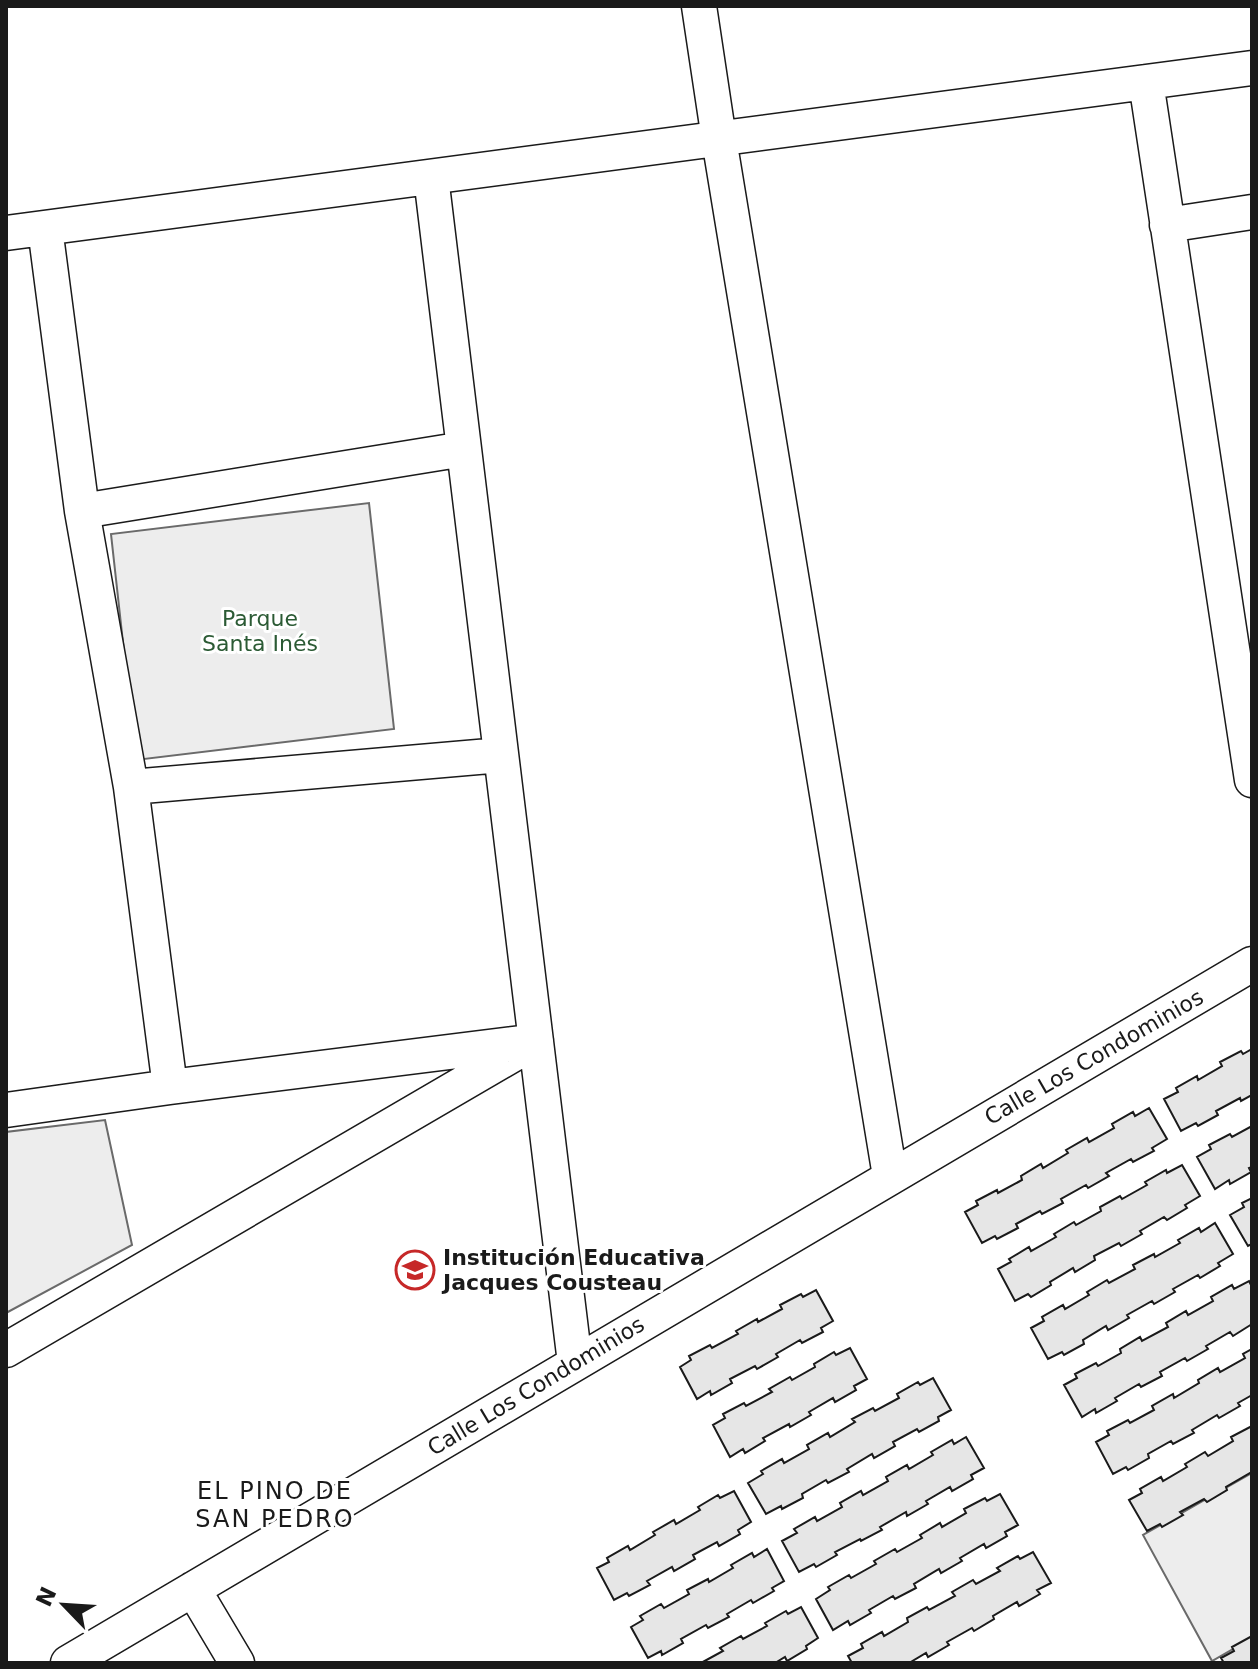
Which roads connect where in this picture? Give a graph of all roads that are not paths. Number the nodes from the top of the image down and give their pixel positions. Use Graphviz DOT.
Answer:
graph roads {
  1 [pos="699,6"];
  2 [pos="1252,68"];
  3 [pos="1146,82"];
  4 [pos="719,139"];
  5 [pos="431,177"];
  6 [pos="1252,212"];
  7 [pos="1167,225"];
  8 [pos="45,228"];
  9 [pos="6,233"];
  10 [pos="464,449"];
  11 [pos="82,511"];
  12 [pos="501,755"];
  13 [pos="1252,780"];
  14 [pos="131,787"];
  15 [pos="1252,964"];
  16 [pos="536,1041"];
  17 [pos="170,1087"];
  18 [pos="6,1110"];
  19 [pos="890,1176"];
  20 [pos="6,1350"];
  21 [pos="575,1363"];
  22 [pos="193,1589"];
  23 [pos="68,1663"];
  24 [pos="237,1663"];
  1 -- 4 [label="street"];
  2 -- 3 [label="street"];
  3 -- 4 [label="street"];
  3 -- 7 [label="street"];
  4 -- 5 [label="street"];
  4 -- 19 [label="street"];
  5 -- 8 [label="street"];
  5 -- 10 [label="street"];
  6 -- 7 [label="street"];
  7 -- 13 [label="street"];
  8 -- 9 [label="street"];
  8 -- 11 [label="street"];
  10 -- 11 [label="street"];
  10 -- 12 [label="street"];
  11 -- 14 [label="street"];
  12 -- 14 [label="street"];
  12 -- 16 [label="street"];
  14 -- 17 [label="street"];
  15 -- 19 [label="street, Calle Los Condominios"];
  16 -- 17 [label="street"];
  16 -- 20 [label="street"];
  16 -- 21 [label="street"];
  17 -- 18 [label="street"];
  19 -- 21 [label="street, Calle Los Condominios"];
  21 -- 22 [label="street, Calle Los Condominios"];
  22 -- 23 [label="street, Calle Los Condominios"];
  22 -- 24 [label="street"];
}
